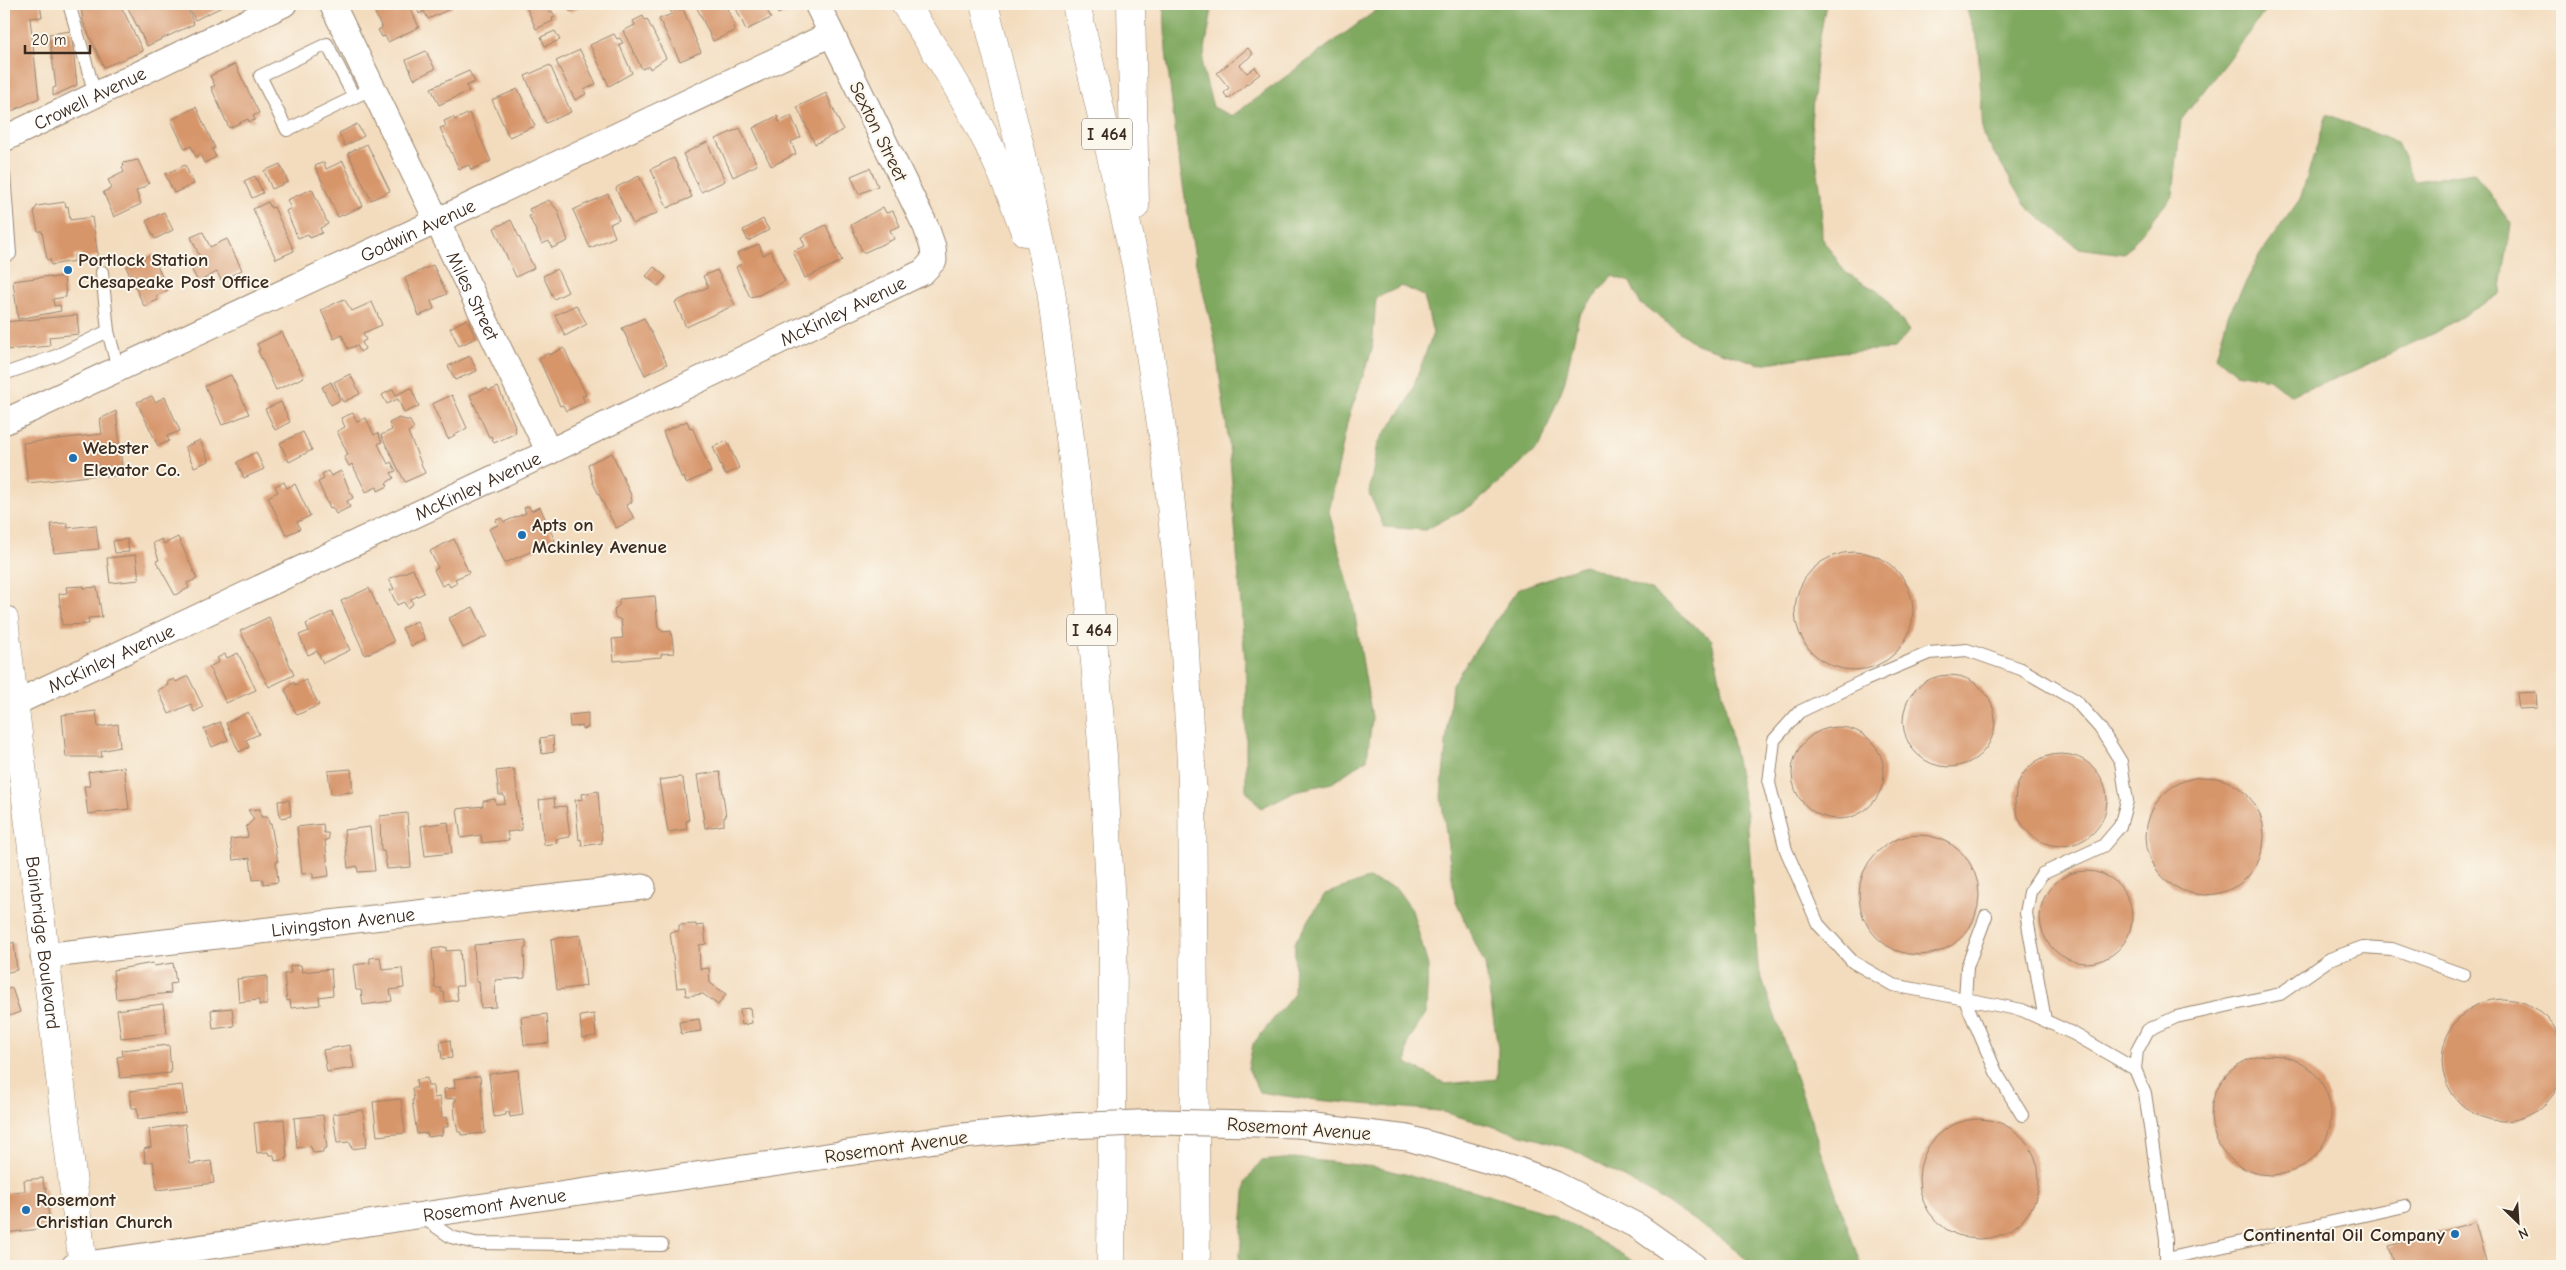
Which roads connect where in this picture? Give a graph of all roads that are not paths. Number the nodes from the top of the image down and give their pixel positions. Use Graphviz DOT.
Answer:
graph roads {
  1 [pos="69,4"];
  2 [pos="284,4"];
  3 [pos="332,4"];
  4 [pos="816,4"];
  5 [pos="905,4"];
  6 [pos="984,4"];
  7 [pos="1076,4"];
  8 [pos="1132,4"];
  9 [pos="831,34"];
  10 [pos="364,93"];
  11 [pos="94,94"];
  12 [pos="4,139"];
  13 [pos="4,174"];
  14 [pos="5,196"];
  15 [pos="438,221"];
  16 [pos="4,255"];
  17 [pos="934,260"];
  18 [pos="1136,265"];
  19 [pos="102,272"];
  20 [pos="108,331"];
  21 [pos="1058,332"];
  22 [pos="118,369"];
  23 [pos="10,373"];
  24 [pos="4,422"];
  25 [pos="549,452"];
  26 [pos="4,619"];
  27 [pos="15,703"];
  28 [pos="644,887"];
  29 [pos="1986,916"];
  30 [pos="43,956"];
  31 [pos="2464,975"];
  32 [pos="1965,1000"];
  33 [pos="2045,1020"];
  34 [pos="2135,1069"];
  35 [pos="2022,1114"];
  36 [pos="2405,1206"];
  37 [pos="422,1217"];
  38 [pos="662,1245"];
  39 [pos="2166,1263"];
  40 [pos="80,1266"];
  41 [pos="1111,1266"];
  42 [pos="1196,1266"];
  43 [pos="1694,1266"];
  1 -- 11 [label="lane"];
  2 -- 11 [label="street, Crowell Avenue"];
  3 -- 10 [label="street, Miles Street"];
  4 -- 9 [label="street, Sexton Street"];
  5 -- 21 [label="main road"];
  6 -- 21 [label="main road, I 464"];
  7 -- 18 [label="main road, I 464"];
  8 -- 18 [label="main road"];
  9 -- 15 [label="street, Godwin Avenue"];
  9 -- 17 [label="street, Sexton Street"];
  10 -- 10 [label="lane"];
  10 -- 15 [label="street, Miles Street"];
  11 -- 12 [label="street, Crowell Avenue"];
  13 -- 14 [label="lane"];
  14 -- 16 [label="lane"];
  15 -- 22 [label="street, Godwin Avenue"];
  15 -- 25 [label="street, Miles Street"];
  17 -- 25 [label="street, McKinley Avenue"];
  18 -- 42 [label="main road, I 464"];
  19 -- 20 [label="lane"];
  20 -- 22 [label="lane"];
  20 -- 23 [label="lane"];
  21 -- 41 [label="main road, I 464"];
  22 -- 24 [label="street, Godwin Avenue"];
  25 -- 27 [label="street, McKinley Avenue"];
  26 -- 27 [label="main road, Bainbridge Boulevard"];
  27 -- 30 [label="main road, Bainbridge Boulevard"];
  28 -- 30 [label="street, Livingston Avenue"];
  29 -- 32 [label="lane"];
  30 -- 40 [label="main road, Bainbridge Boulevard"];
  31 -- 34 [label="lane"];
  32 -- 33 [label="lane"];
  32 -- 33 [label="lane"];
  32 -- 35 [label="lane"];
  33 -- 34 [label="lane"];
  34 -- 39 [label="lane"];
  36 -- 39 [label="lane"];
  37 -- 38 [label="lane"];
  37 -- 40 [label="street, Rosemont Avenue"];
  37 -- 43 [label="street, Rosemont Avenue, bridge"];
}
